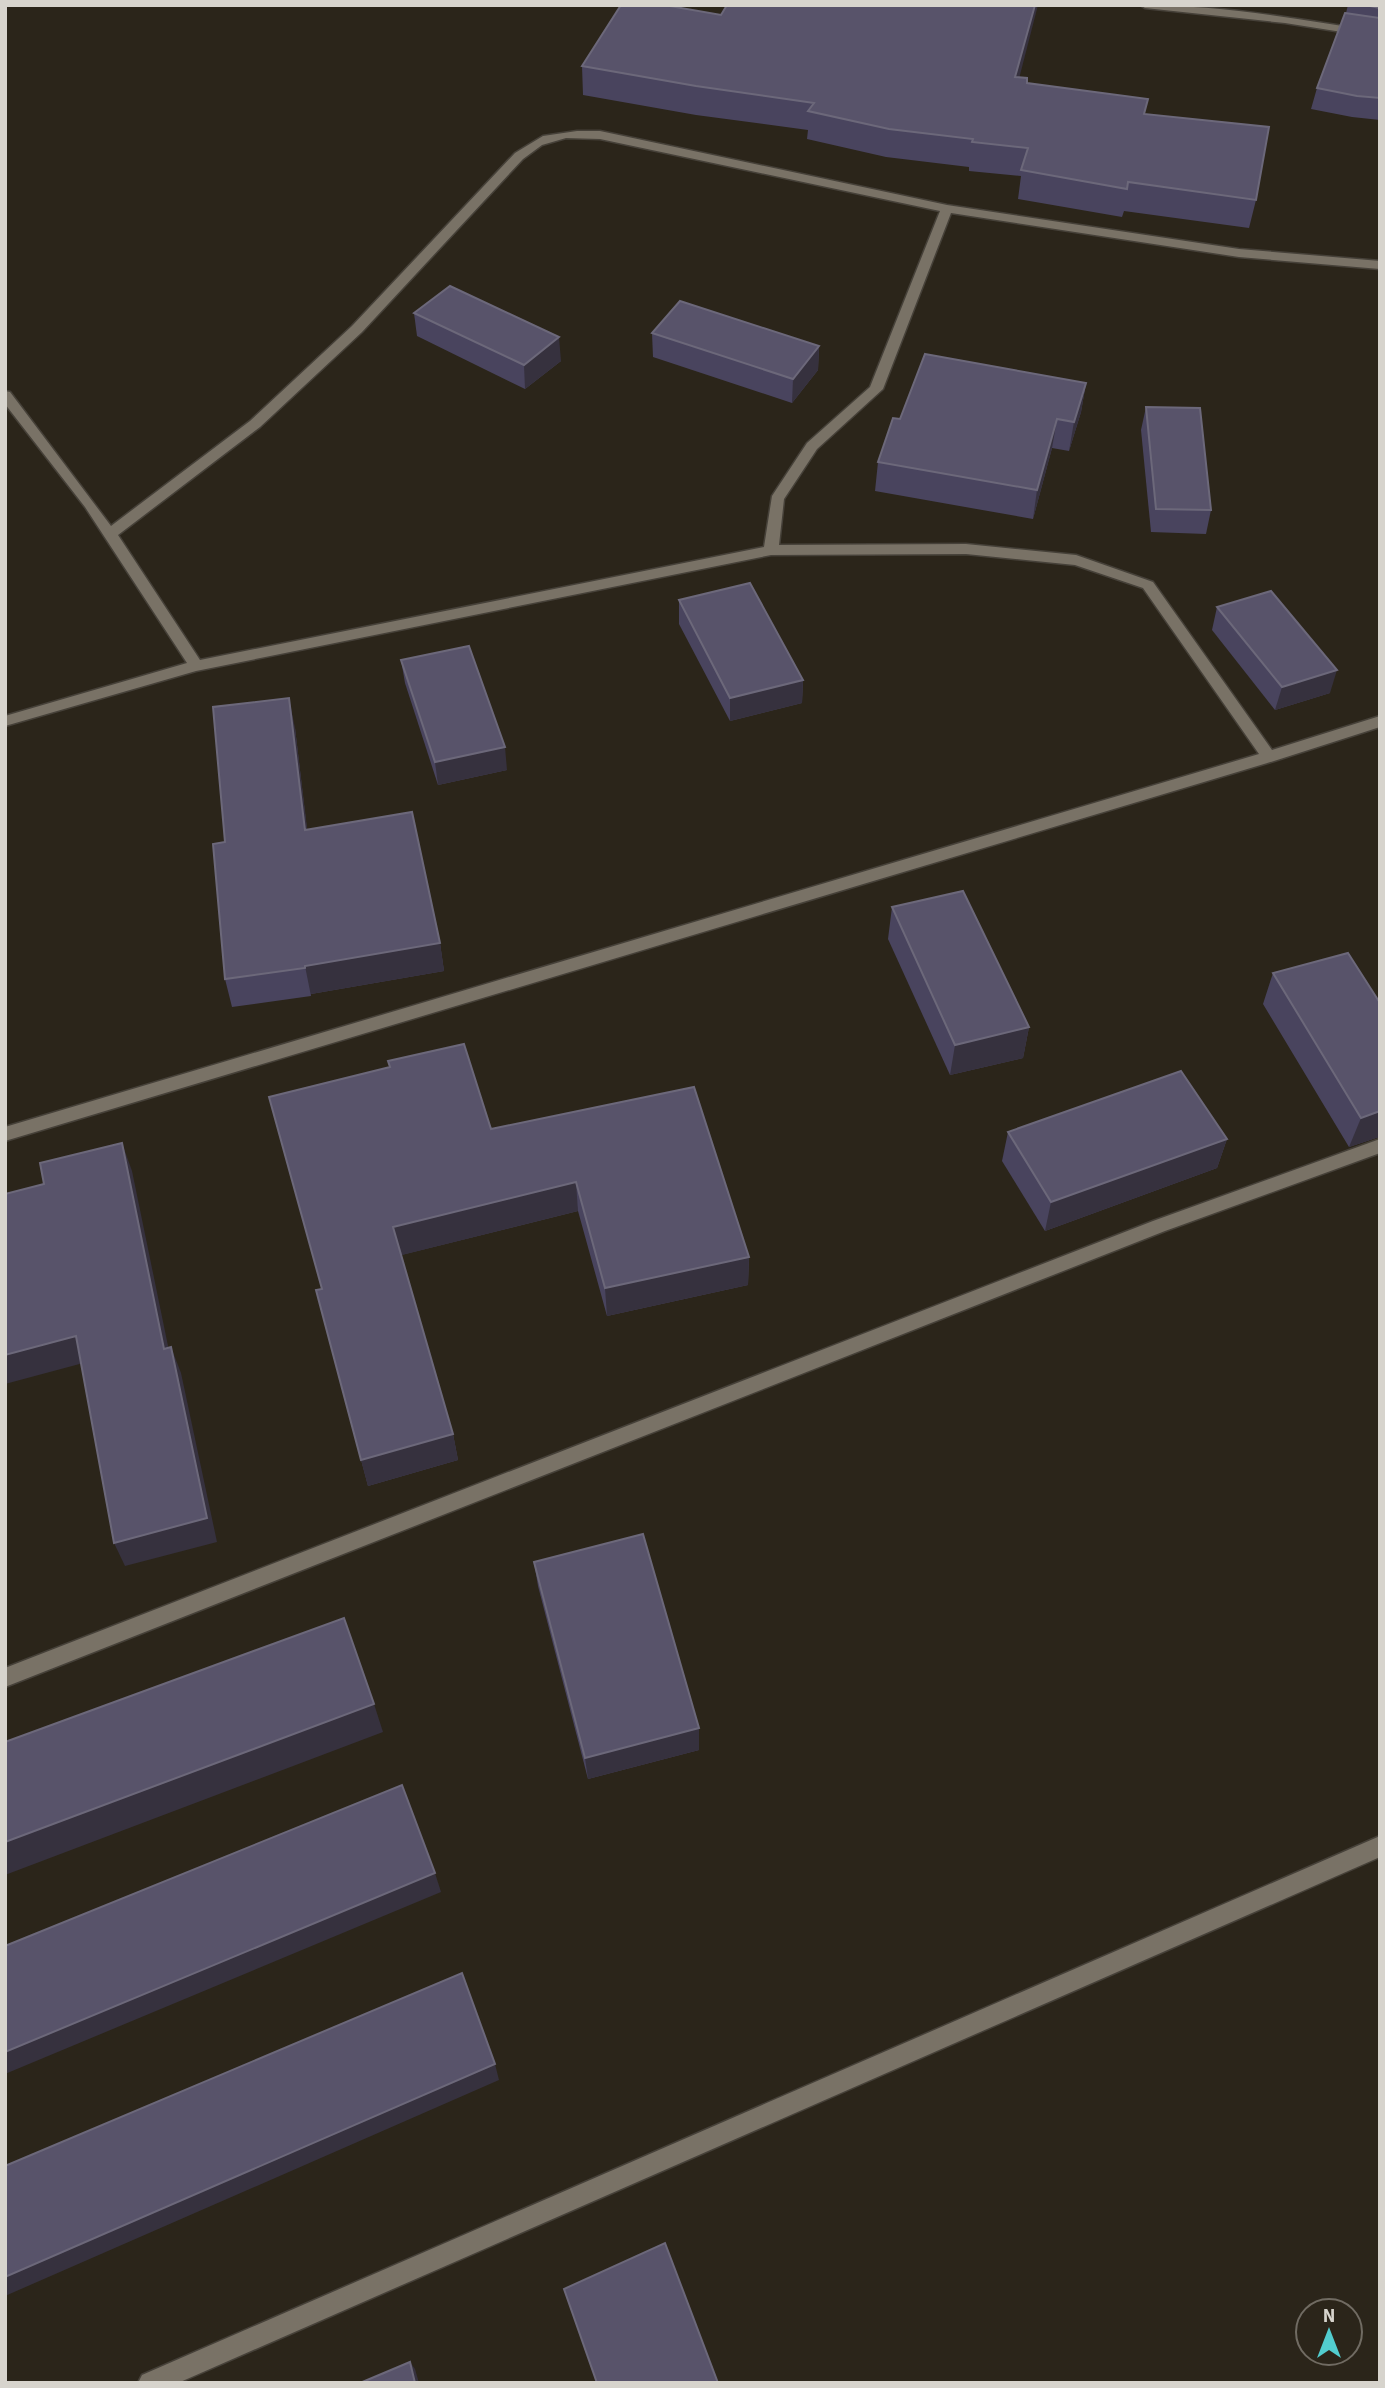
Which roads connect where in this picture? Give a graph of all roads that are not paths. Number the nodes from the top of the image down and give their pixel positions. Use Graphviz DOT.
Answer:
graph roads {
  1 [pos="1145,5"];
  2 [pos="1380,35"];
  3 [pos="947,209"];
  4 [pos="1380,265"];
  5 [pos="5,395"];
  6 [pos="110,534"];
  7 [pos="771,550"];
  8 [pos="196,666"];
  9 [pos="1380,720"];
  10 [pos="5,721"];
  11 [pos="1269,757"];
  12 [pos="5,1134"];
  13 [pos="1380,1146"];
  14 [pos="5,1678"];
  15 [pos="1380,1846"];
  16 [pos="150,2383"];
  1 -- 2 [label="street"];
  3 -- 4 [label="street"];
  3 -- 6 [label="street"];
  3 -- 7 [label="street"];
  5 -- 6 [label="street"];
  6 -- 8 [label="street"];
  7 -- 8 [label="street"];
  7 -- 11 [label="street"];
  8 -- 10 [label="street"];
  9 -- 11 [label="street"];
  11 -- 12 [label="street"];
  13 -- 14 [label="street"];
  15 -- 16 [label="street"];
}
